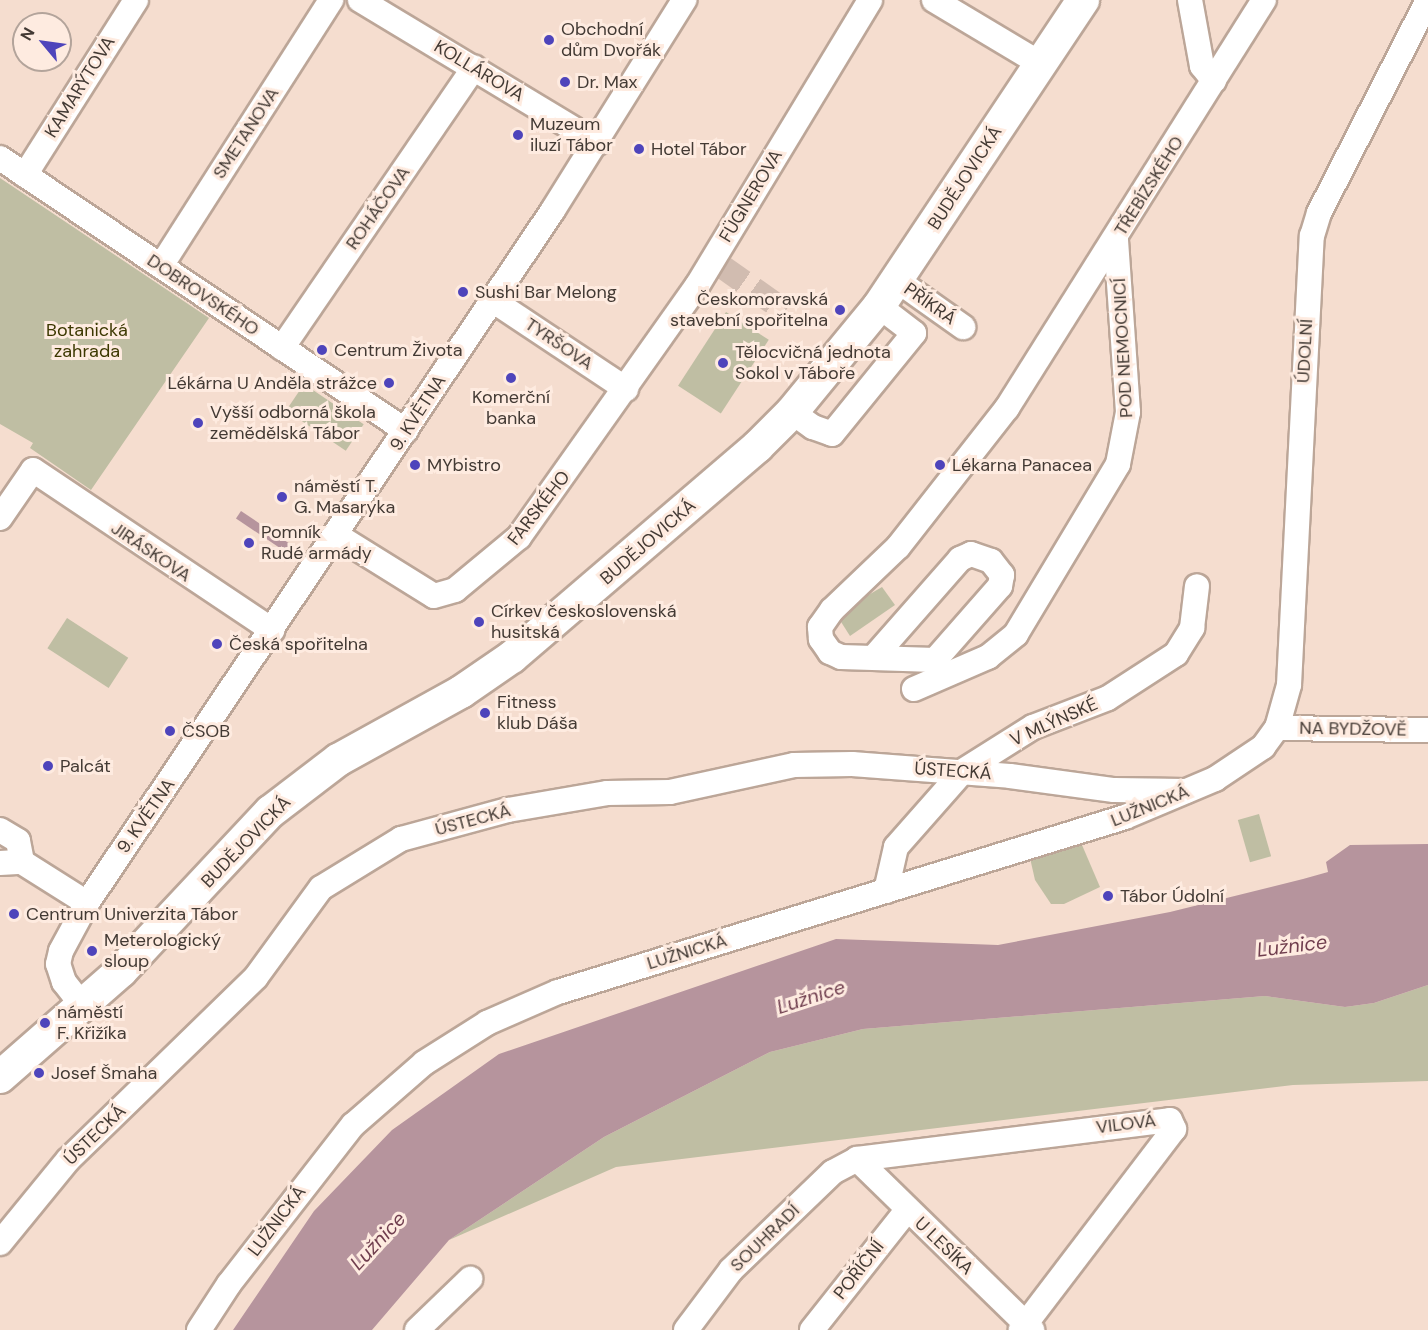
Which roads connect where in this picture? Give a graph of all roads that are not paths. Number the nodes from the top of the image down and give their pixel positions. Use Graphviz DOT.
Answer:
graph roads {
  1 [pos="136,0"];
  2 [pos="331,0"];
  3 [pos="360,0"];
  4 [pos="684,0"];
  5 [pos="870,0"];
  6 [pos="934,0"];
  7 [pos="1083,0"];
  8 [pos="1190,0"];
  9 [pos="1264,0"];
  10 [pos="1428,0"];
  11 [pos="1041,64"];
  12 [pos="474,68"];
  13 [pos="1214,81"];
  14 [pos="597,142"];
  15 [pos="0,158"];
  16 [pos="25,175"];
  17 [pos="1116,238"];
  18 [pos="160,267"];
  19 [pos="897,281"];
  20 [pos="492,300"];
  21 [pos="879,306"];
  22 [pos="963,327"];
  23 [pos="282,348"];
  24 [pos="626,389"];
  25 [pos="792,412"];
  26 [pos="406,431"];
  27 [pos="0,518"];
  28 [pos="336,535"];
  29 [pos="1197,586"];
  30 [pos="272,630"];
  31 [pos="874,657"];
  32 [pos="914,689"];
  33 [pos="1277,728"];
  34 [pos="1428,730"];
  35 [pos="963,771"];
  36 [pos="1114,790"];
  37 [pos="1188,791"];
  38 [pos="1125,817"];
  39 [pos="0,830"];
  40 [pos="11,863"];
  41 [pos="886,891"];
  42 [pos="87,903"];
  43 [pos="82,1005"];
  44 [pos="0,1077"];
  45 [pos="857,1159"];
  46 [pos="907,1210"];
  47 [pos="0,1244"];
  48 [pos="470,1279"];
  49 [pos="1026,1328"];
  50 [pos="199,1330"];
  51 [pos="417,1330"];
  52 [pos="687,1330"];
  53 [pos="812,1330"];
  1 -- 16 [label="street, KAMARÝTOVA"];
  2 -- 18 [label="street, SMETANOVA"];
  3 -- 12 [label="street, KOLLÁROVA"];
  4 -- 14 [label="street, 9. KVĚTNA"];
  5 -- 24 [label="street, FÜGNEROVA"];
  6 -- 11 [label="street"];
  7 -- 11 [label="main road, BUDĚJOVICKÁ"];
  8 -- 13 [label="street"];
  9 -- 13 [label="street, TŘEBÍZSKÉHO"];
  10 -- 33 [label="street, ÚDOLNÍ"];
  11 -- 19 [label="main road, BUDĚJOVICKÁ"];
  12 -- 14 [label="street, KOLLÁROVA"];
  12 -- 23 [label="street, ROHÁČOVA"];
  13 -- 17 [label="street, TŘEBÍZSKÉHO"];
  14 -- 20 [label="street, 9. KVĚTNA"];
  15 -- 16 [label="street, DOBROVSKÉHO"];
  16 -- 18 [label="street, DOBROVSKÉHO"];
  17 -- 31 [label="street, TŘEBÍZSKÉHO"];
  17 -- 32 [label="street, POD NEMOCNICÍ"];
  18 -- 23 [label="street, DOBROVSKÉHO"];
  19 -- 21 [label="main road, BUDĚJOVICKÁ"];
  19 -- 22 [label="street, PŘÍKRÁ"];
  20 -- 24 [label="street, TYRŠOVA"];
  20 -- 26 [label="street, 9. KVĚTNA"];
  21 -- 25 [label="main road, BUDĚJOVICKÁ"];
  21 -- 25 [label="street"];
  23 -- 26 [label="street, DOBROVSKÉHO"];
  24 -- 28 [label="street, FARSKÉHO"];
  25 -- 43 [label="main road, BUDĚJOVICKÁ"];
  26 -- 28 [label="street, 9. KVĚTNA"];
  27 -- 30 [label="street, JIRÁSKOVA"];
  28 -- 30 [label="street, 9. KVĚTNA"];
  29 -- 35 [label="street, V MLÝNSKÉ"];
  30 -- 42 [label="street, 9. KVĚTNA"];
  31 -- 31 [label="street"];
  33 -- 34 [label="street, NA BYDŽOVĚ"];
  33 -- 37 [label="street, LUŽNICKÁ"];
  35 -- 36 [label="street, ÚSTECKÁ"];
  35 -- 41 [label="street, V MLÝNSKÉ"];
  35 -- 47 [label="street, ÚSTECKÁ"];
  36 -- 37 [label="street, ÚSTECKÁ"];
  36 -- 38 [label="street"];
  37 -- 38 [label="street, LUŽNICKÁ"];
  38 -- 41 [label="street, LUŽNICKÁ"];
  39 -- 40 [label="street"];
  40 -- 42 [label="street"];
  41 -- 50 [label="street, LUŽNICKÁ"];
  42 -- 43 [label="street, 9. KVĚTNA"];
  43 -- 44 [label="main road"];
  45 -- 46 [label="street, U LESÍKA"];
  45 -- 49 [label="street, VILOVÁ"];
  45 -- 52 [label="street, SOUHRADÍ"];
  46 -- 49 [label="street, U LESÍKA"];
  46 -- 53 [label="street, POŘÍČNÍ"];
  48 -- 51 [label="street"];
}
